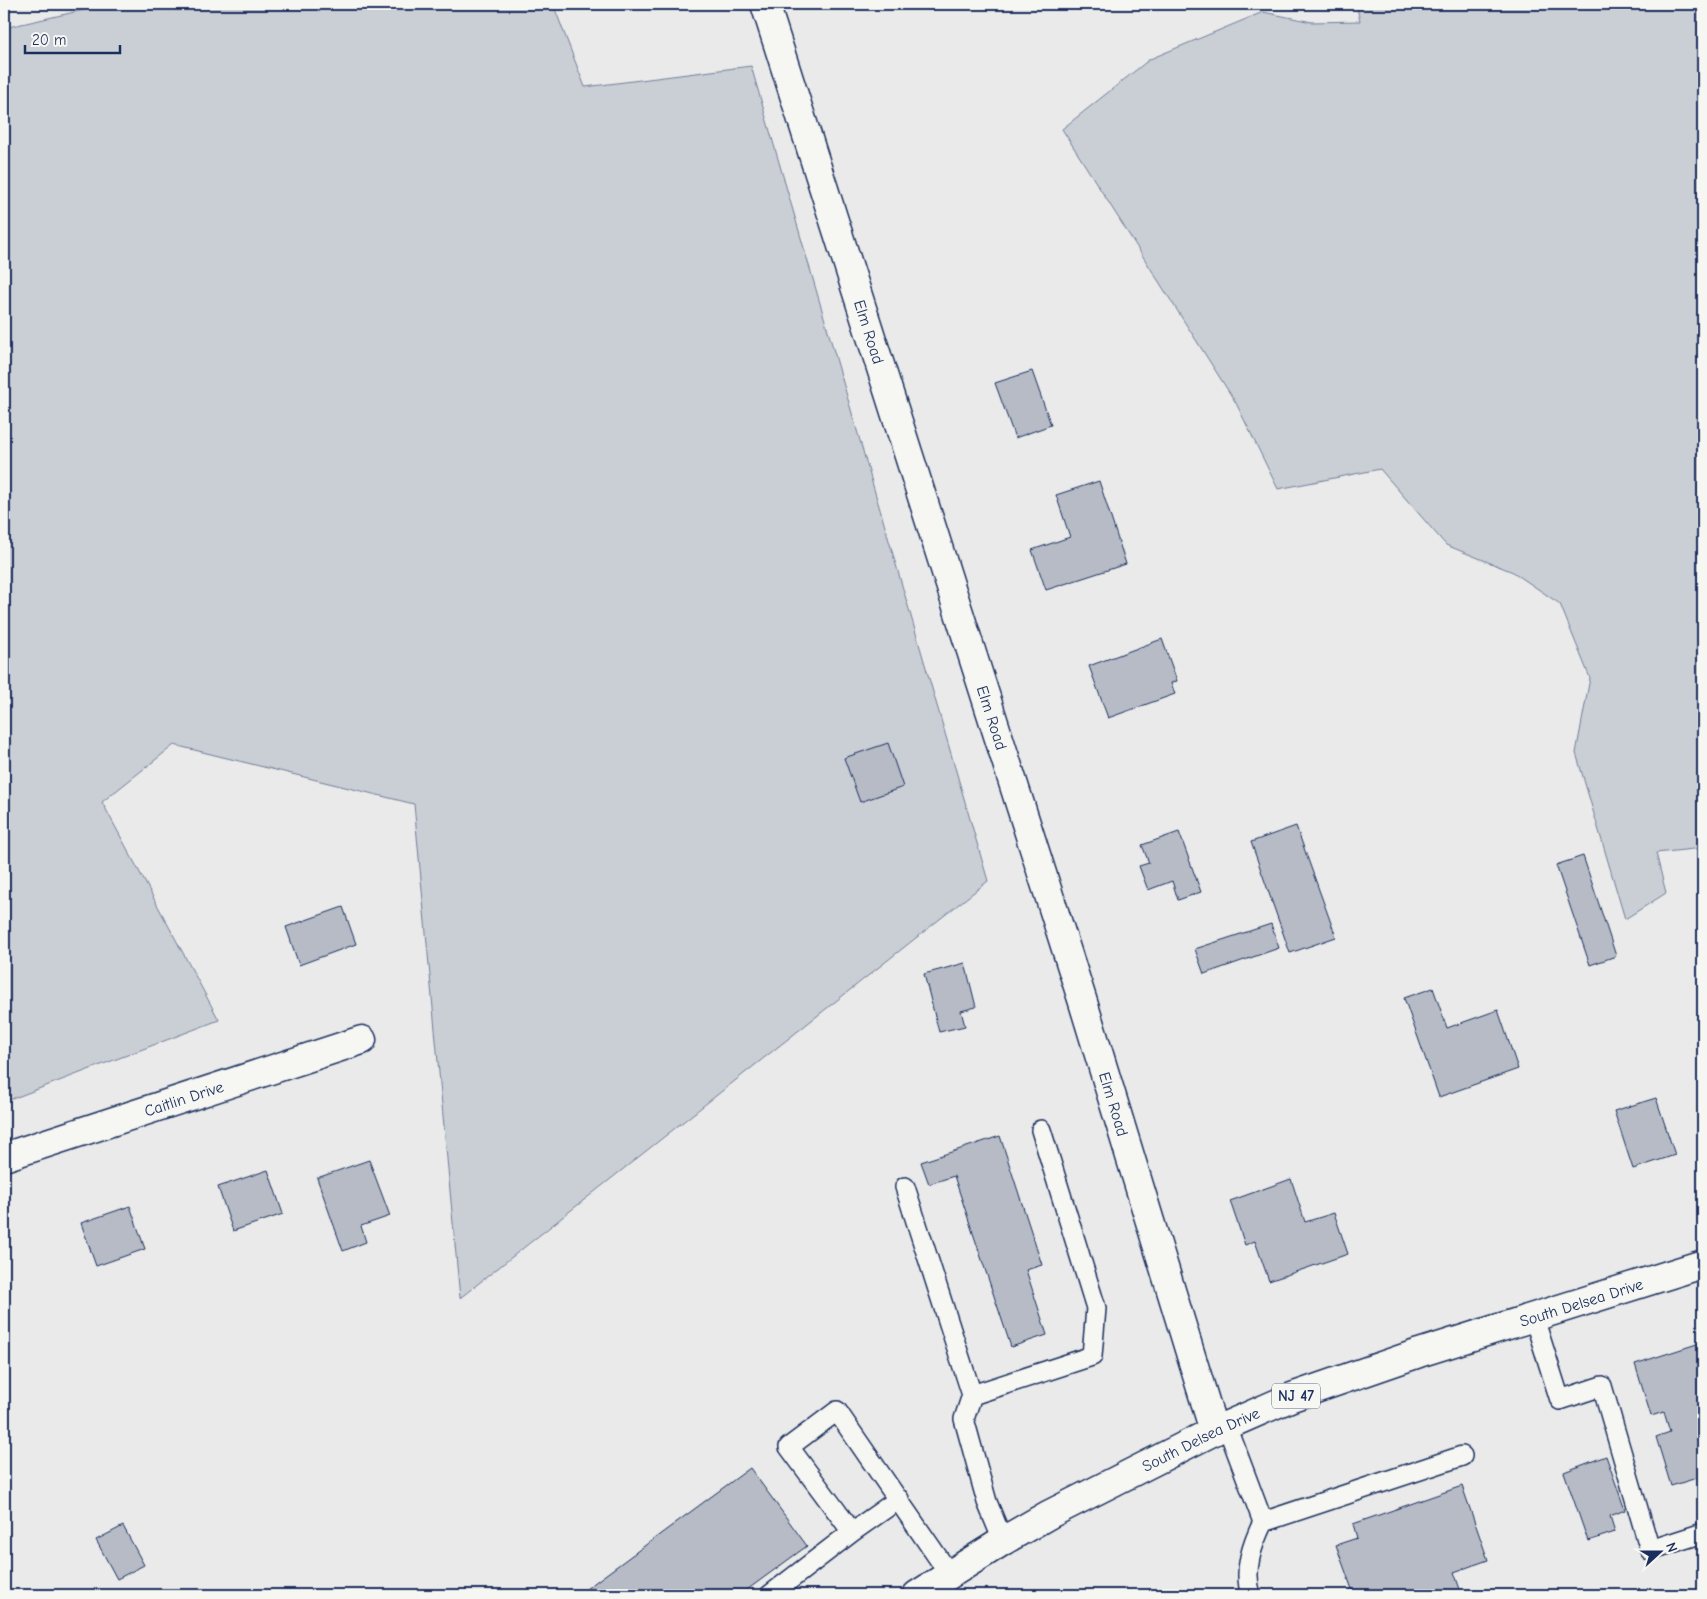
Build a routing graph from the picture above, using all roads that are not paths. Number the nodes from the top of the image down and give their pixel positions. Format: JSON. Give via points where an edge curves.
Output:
{"nodes":[{"id":1,"x":766,"y":4,"type":"edge"},
{"id":2,"x":362,"y":1040,"type":"dead end"},
{"id":3,"x":1041,"y":1130,"type":"dead end"},
{"id":4,"x":4,"y":1157,"type":"edge"},
{"id":5,"x":905,"y":1187,"type":"dead end"},
{"id":6,"x":1703,"y":1264,"type":"edge"},
{"id":7,"x":1534,"y":1318,"type":"junction"},
{"id":8,"x":972,"y":1395,"type":"junction"},
{"id":9,"x":1221,"y":1429,"type":"junction"},
{"id":10,"x":1462,"y":1456,"type":"dead end"},
{"id":11,"x":899,"y":1499,"type":"junction"},
{"id":12,"x":1263,"y":1522,"type":"junction"},
{"id":13,"x":852,"y":1532,"type":"junction"},
{"id":14,"x":1703,"y":1534,"type":"edge"},
{"id":15,"x":1003,"y":1541,"type":"junction"},
{"id":16,"x":950,"y":1575,"type":"junction"},
{"id":17,"x":770,"y":1595,"type":"edge"},
{"id":18,"x":917,"y":1595,"type":"edge"},
{"id":19,"x":1251,"y":1595,"type":"edge"}],
"edges":[{"from":1,"to":9,"type":"street","name":"Elm Road"},
{"from":2,"to":4,"type":"street","name":"Caitlin Drive"},
{"from":3,"to":8,"type":"lane","via":[[1096,1308],[1092,1356]]},
{"from":5,"to":8,"type":"lane"},
{"from":6,"to":7,"type":"street","name":"South Delsea Drive","number":"NJ 47"},
{"from":7,"to":9,"type":"street","name":"South Delsea Drive","number":"NJ 47","via":[[1292,1397]]},
{"from":7,"to":14,"type":"lane","via":[[1560,1400],[1602,1386],[1650,1550]]},
{"from":8,"to":15,"type":"lane","via":[[964,1419],[987,1502]]},
{"from":9,"to":12,"type":"lane"},
{"from":9,"to":15,"type":"street","name":"South Delsea Drive","number":"NJ 47","via":[[1050,1514]]},
{"from":10,"to":12,"type":"lane"},
{"from":11,"to":13,"type":"lane"},
{"from":11,"to":13,"type":"lane","via":[[837,1411],[789,1446]]},
{"from":11,"to":16,"type":"lane"},
{"from":12,"to":19,"type":"lane","via":[[1252,1546],[1247,1584]]},
{"from":13,"to":17,"type":"lane"},
{"from":15,"to":16,"type":"street","name":"South Delsea Drive","number":"NJ 47"},
{"from":16,"to":18,"type":"street","name":"South Delsea Drive","number":"NJ 47"}]}
